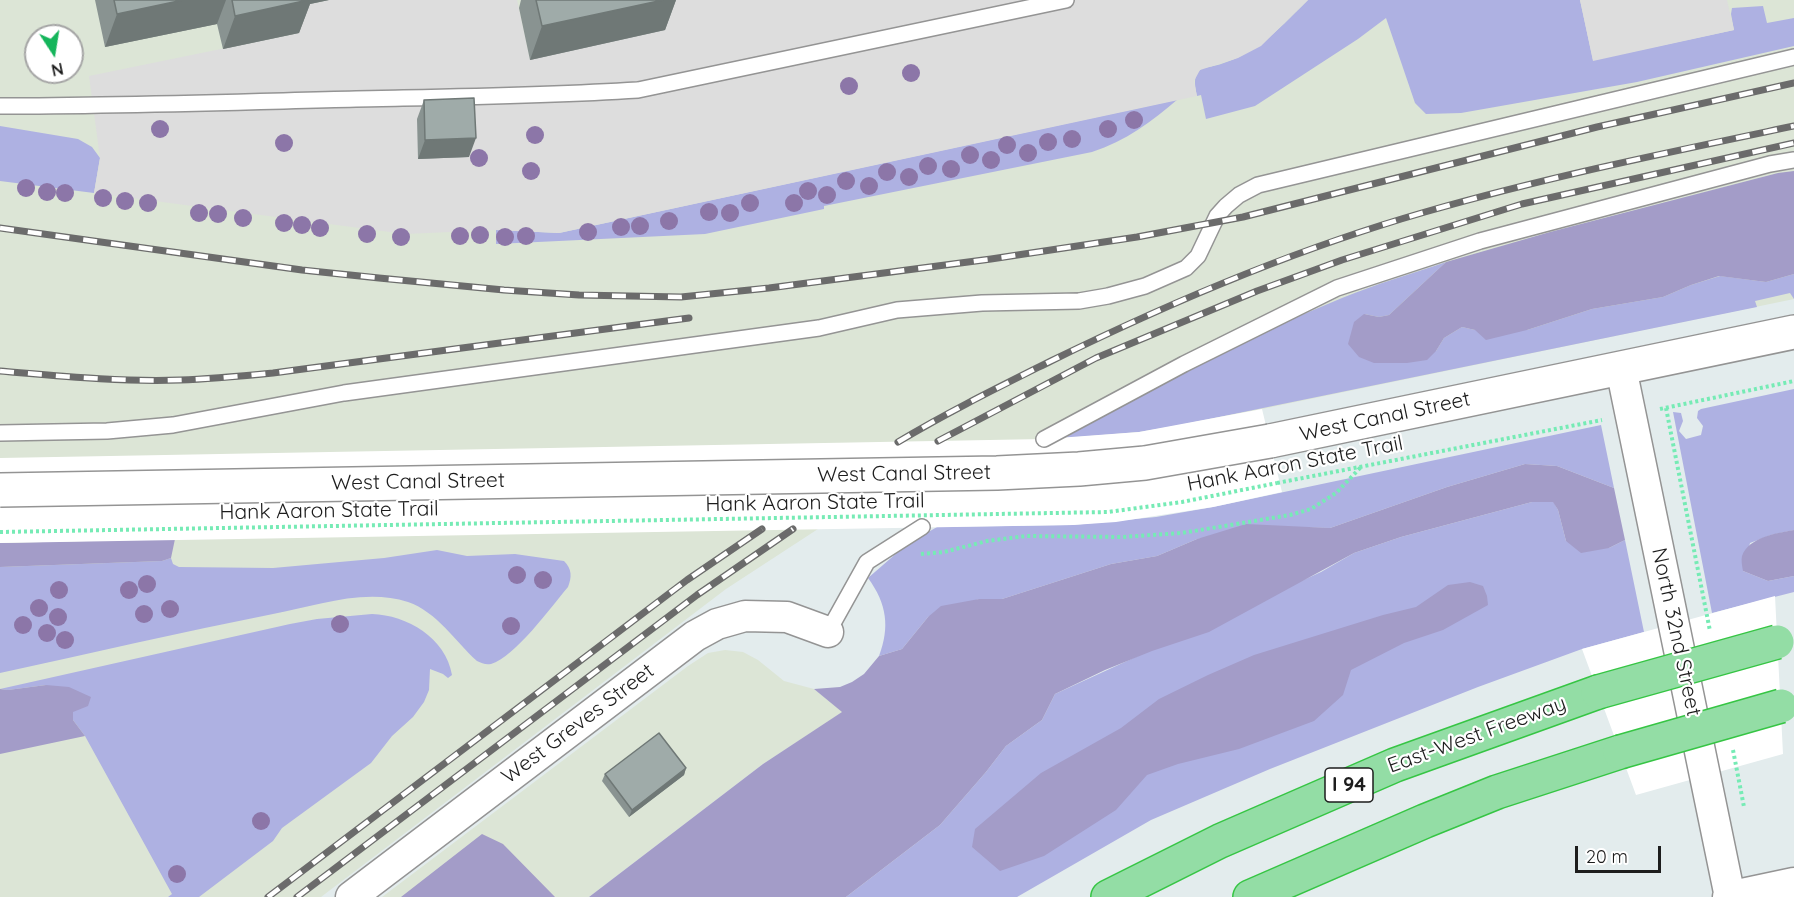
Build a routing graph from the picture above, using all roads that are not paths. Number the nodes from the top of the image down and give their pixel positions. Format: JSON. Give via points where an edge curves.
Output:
{"nodes":[{"id":1,"x":1066,"y":0,"type":"edge"},
{"id":2,"x":1794,"y":57,"type":"edge"},
{"id":3,"x":0,"y":106,"type":"edge"},
{"id":4,"x":1794,"y":160,"type":"edge"},
{"id":5,"x":1794,"y":332,"type":"edge"},
{"id":6,"x":1621,"y":368,"type":"junction"},
{"id":7,"x":0,"y":433,"type":"edge"},
{"id":8,"x":1044,"y":439,"type":"dead end"},
{"id":9,"x":0,"y":490,"type":"edge"},
{"id":10,"x":922,"y":527,"type":"dead end"},
{"id":11,"x":828,"y":632,"type":"joint"},
{"id":12,"x":1786,"y":640,"type":"edge"},
{"id":13,"x":1790,"y":705,"type":"edge"},
{"id":14,"x":1794,"y":883,"type":"edge"},
{"id":15,"x":351,"y":897,"type":"edge"},
{"id":16,"x":1108,"y":897,"type":"edge"},
{"id":17,"x":1250,"y":897,"type":"edge"},
{"id":18,"x":1730,"y":897,"type":"edge"}],
"edges":[{"from":1,"to":3,"type":"lane","via":[[638,90]]},
{"from":2,"to":7,"type":"lane","via":[[1258,185],[1239,195],[1217,216],[1198,256],[1186,268],[1145,286],[1108,296],[1079,301],[897,310],[796,331],[344,393],[173,425]]},
{"from":4,"to":8,"type":"lane","via":[[1480,241],[1337,288]]},
{"from":5,"to":6,"type":"street","name":"West Canal Street"},
{"from":6,"to":9,"type":"street","name":"West Canal Street","bridge":true,"via":[[1270,441],[1145,463],[1079,469]]},
{"from":6,"to":18,"type":"street","name":"North 32nd Street"},
{"from":10,"to":11,"type":"lane","via":[[867,562]]},
{"from":11,"to":15,"type":"street","name":"West Greves Street","via":[[787,617],[745,616],[717,624]]},
{"from":12,"to":16,"type":"highway","name":"East-West Freeway","number":"I 94","bridge":true,"via":[[1598,692],[1395,765],[1220,841]]},
{"from":13,"to":17,"type":"highway","bridge":true,"via":[[1620,752],[1486,796]]},
{"from":14,"to":18,"type":"street"}]}
